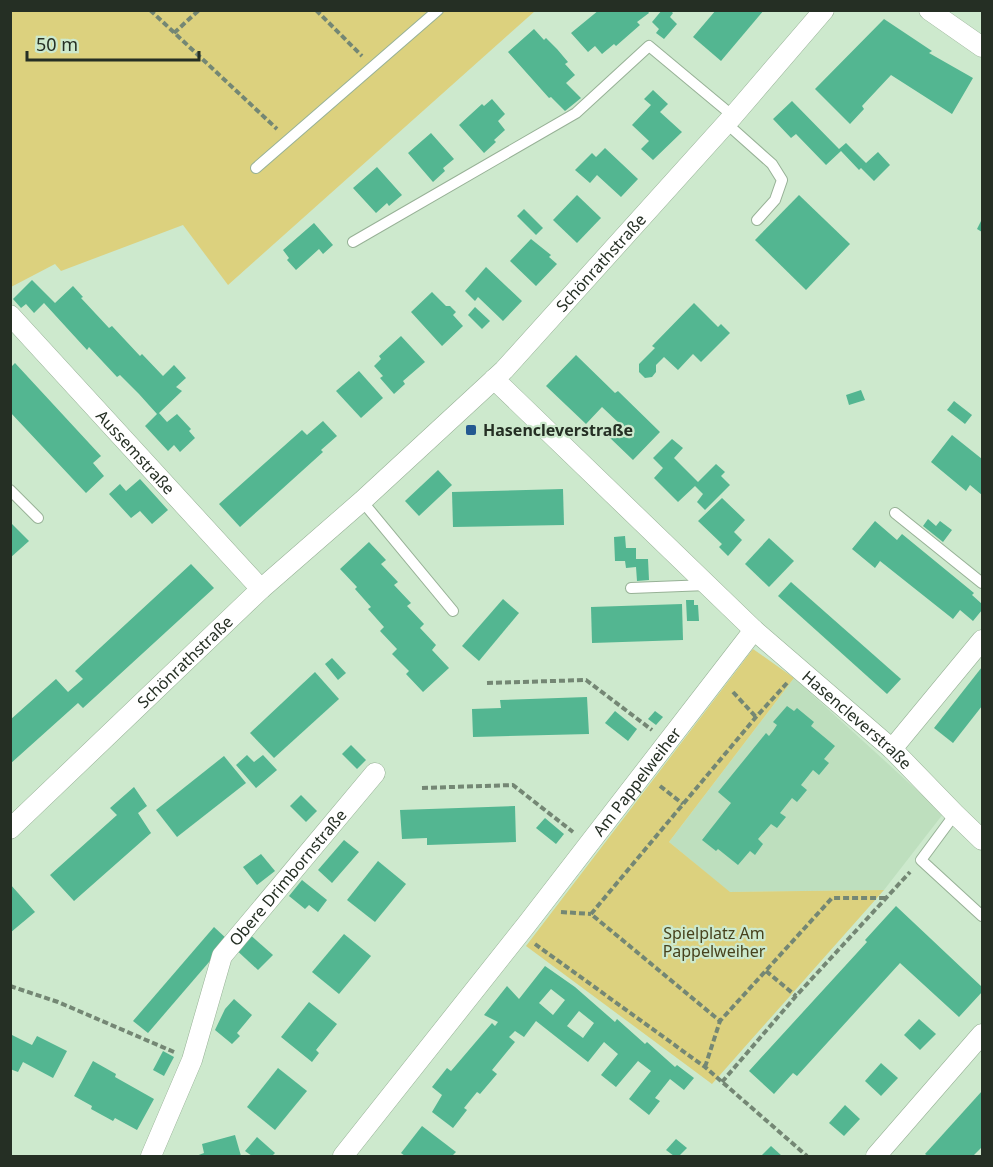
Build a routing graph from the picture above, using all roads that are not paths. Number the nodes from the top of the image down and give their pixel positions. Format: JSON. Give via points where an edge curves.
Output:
{"nodes":[{"id":1,"x":438,"y":10,"type":"edge"},
{"id":2,"x":824,"y":10,"type":"edge"},
{"id":3,"x":929,"y":10,"type":"edge"},
{"id":4,"x":982,"y":47,"type":"edge"},
{"id":5,"x":729,"y":119,"type":"junction"},
{"id":6,"x":256,"y":168,"type":"dead end"},
{"id":7,"x":757,"y":220,"type":"dead end"},
{"id":8,"x":353,"y":242,"type":"dead end"},
{"id":9,"x":12,"y":318,"type":"edge"},
{"id":10,"x":494,"y":379,"type":"junction"},
{"id":11,"x":10,"y":490,"type":"edge"},
{"id":12,"x":362,"y":501,"type":"junction"},
{"id":13,"x":895,"y":513,"type":"dead end"},
{"id":14,"x":38,"y":518,"type":"dead end"},
{"id":15,"x":982,"y":583,"type":"edge"},
{"id":16,"x":707,"y":585,"type":"junction"},
{"id":17,"x":631,"y":588,"type":"dead end"},
{"id":18,"x":261,"y":589,"type":"junction"},
{"id":19,"x":453,"y":611,"type":"dead end"},
{"id":20,"x":753,"y":630,"type":"junction"},
{"id":21,"x":982,"y":640,"type":"edge"},
{"id":22,"x":892,"y":749,"type":"junction"},
{"id":23,"x":375,"y":773,"type":"dead end"},
{"id":24,"x":955,"y":814,"type":"junction"},
{"id":25,"x":10,"y":829,"type":"edge"},
{"id":26,"x":982,"y":840,"type":"edge"},
{"id":27,"x":982,"y":916,"type":"edge"},
{"id":28,"x":982,"y":1034,"type":"edge"},
{"id":29,"x":151,"y":1156,"type":"edge"},
{"id":30,"x":343,"y":1156,"type":"edge"},
{"id":31,"x":876,"y":1156,"type":"edge"}],
"edges":[{"from":1,"to":6,"type":"lane"},
{"from":2,"to":5,"type":"street","name":"Schönrathstraße"},
{"from":3,"to":4,"type":"street"},
{"from":5,"to":7,"type":"lane","via":[[782,180],[775,200]]},
{"from":5,"to":8,"type":"lane","via":[[649,46],[576,113]]},
{"from":5,"to":10,"type":"street","name":"Schönrathstraße"},
{"from":9,"to":18,"type":"street","name":"Aussemstraße"},
{"from":10,"to":12,"type":"street","name":"Schönrathstraße"},
{"from":10,"to":16,"type":"street","name":"Hasencleverstraße"},
{"from":11,"to":14,"type":"lane"},
{"from":12,"to":18,"type":"street","name":"Schönrathstraße"},
{"from":12,"to":19,"type":"lane"},
{"from":13,"to":15,"type":"lane"},
{"from":16,"to":17,"type":"lane"},
{"from":16,"to":20,"type":"street","name":"Hasencleverstraße"},
{"from":18,"to":25,"type":"street","name":"Schönrathstraße"},
{"from":20,"to":22,"type":"street","name":"Hasencleverstraße"},
{"from":20,"to":30,"type":"street","name":"Am Pappelweiher"},
{"from":21,"to":22,"type":"street"},
{"from":22,"to":24,"type":"street","name":"Hasencleverstraße"},
{"from":23,"to":29,"type":"street","name":"Obere Drimbornstraße","via":[[222,956],[192,1060]]},
{"from":24,"to":26,"type":"street","name":"Hasencleverstraße"},
{"from":24,"to":27,"type":"lane","via":[[921,860]]},
{"from":28,"to":31,"type":"street"}]}
